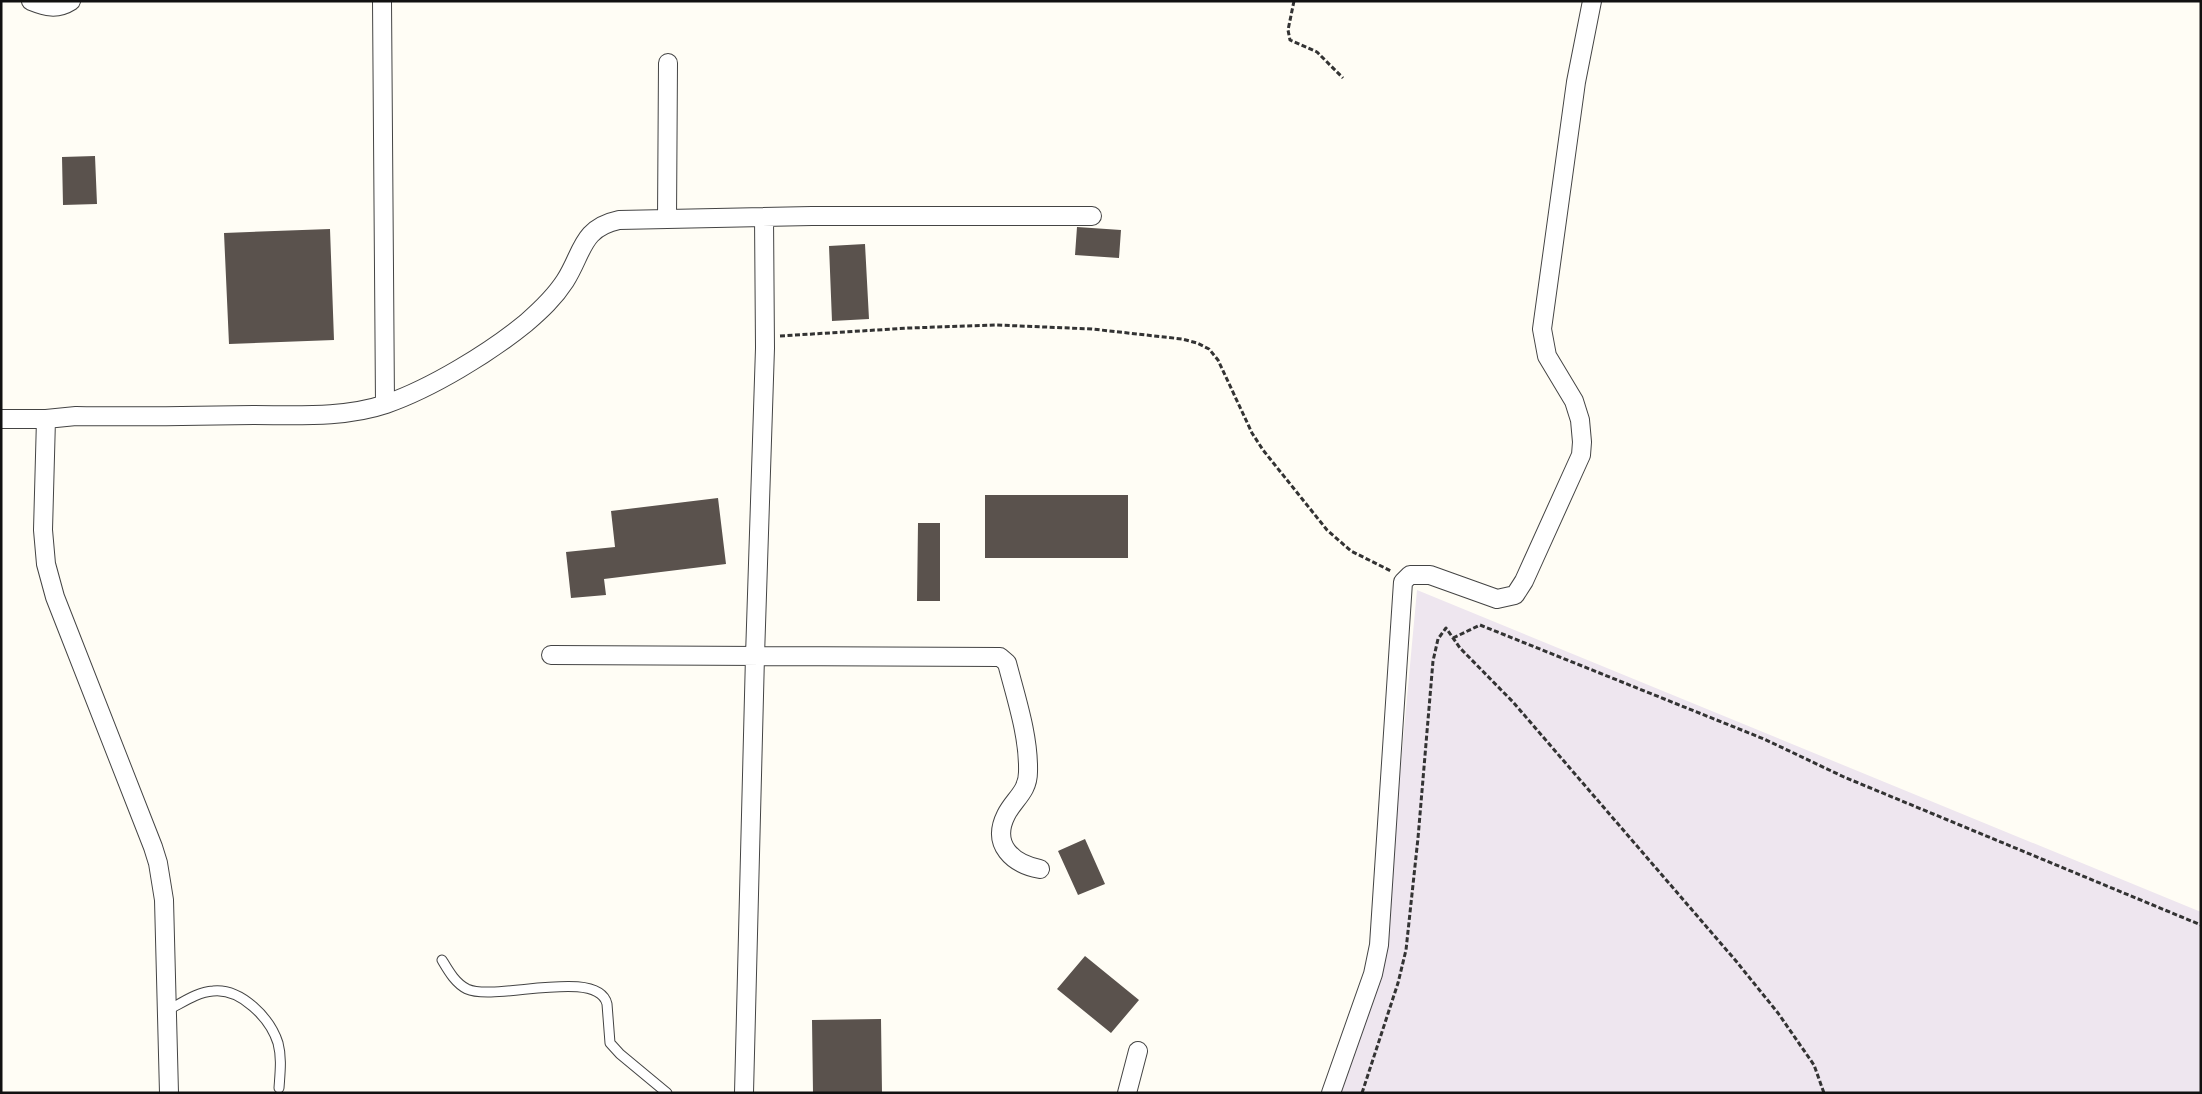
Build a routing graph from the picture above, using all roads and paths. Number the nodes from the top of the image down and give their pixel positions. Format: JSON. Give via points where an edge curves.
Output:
{"nodes":[{"id":1,"x":30,"y":1,"type":"edge"},
{"id":2,"x":71,"y":1,"type":"edge"},
{"id":3,"x":382,"y":1,"type":"edge"},
{"id":4,"x":1294,"y":1,"type":"edge"},
{"id":5,"x":1592,"y":1,"type":"edge"},
{"id":6,"x":668,"y":63,"type":"dead end"},
{"id":7,"x":1343,"y":78,"type":"dead end"},
{"id":8,"x":1092,"y":216,"type":"dead end"},
{"id":9,"x":764,"y":217,"type":"junction"},
{"id":10,"x":667,"y":218,"type":"junction"},
{"id":11,"x":765,"y":337,"type":"junction"},
{"id":12,"x":385,"y":404,"type":"junction"},
{"id":13,"x":1,"y":419,"type":"edge"},
{"id":14,"x":46,"y":419,"type":"junction"},
{"id":15,"x":1405,"y":578,"type":"junction"},
{"id":16,"x":1453,"y":638,"type":"junction"},
{"id":17,"x":552,"y":655,"type":"dead end"},
{"id":18,"x":755,"y":656,"type":"junction"},
{"id":19,"x":1040,"y":869,"type":"dead end"},
{"id":20,"x":2201,"y":925,"type":"edge"},
{"id":21,"x":442,"y":960,"type":"dead end"},
{"id":22,"x":168,"y":1010,"type":"junction"},
{"id":23,"x":1138,"y":1050,"type":"dead end"},
{"id":24,"x":279,"y":1088,"type":"dead end"},
{"id":25,"x":169,"y":1093,"type":"edge"},
{"id":26,"x":667,"y":1093,"type":"edge"},
{"id":27,"x":744,"y":1093,"type":"edge"},
{"id":28,"x":1126,"y":1093,"type":"edge"},
{"id":29,"x":1331,"y":1093,"type":"edge"},
{"id":30,"x":1362,"y":1093,"type":"edge"},
{"id":31,"x":1824,"y":1093,"type":"edge"}],
"edges":[{"from":1,"to":2,"type":"street","via":[[50,8]]},
{"from":3,"to":12,"type":"street"},
{"from":4,"to":7,"type":"path","via":[[1288,30],[1290,40],[1317,52]]},
{"from":5,"to":15,"type":"street","via":[[1576,82],[1542,329],[1547,356],[1574,401],[1580,420],[1581,455],[1524,581],[1514,595],[1505,599],[1488,597],[1430,575]]},
{"from":6,"to":10,"type":"street"},
{"from":8,"to":9,"type":"street"},
{"from":9,"to":10,"type":"street"},
{"from":9,"to":11,"type":"street"},
{"from":10,"to":12,"type":"street","via":[[619,220],[598,226],[589,235],[566,280],[543,308],[499,343],[415,392]]},
{"from":11,"to":15,"type":"path","via":[[997,325],[1092,328],[1198,343],[1209,349],[1218,360],[1263,450],[1327,530],[1351,551]]},
{"from":11,"to":18,"type":"street"},
{"from":12,"to":14,"type":"street","via":[[310,415],[76,416]]},
{"from":13,"to":14,"type":"street"},
{"from":14,"to":22,"type":"street","via":[[43,530],[46,564],[54,597],[158,863],[164,900]]},
{"from":15,"to":29,"type":"street","via":[[1379,945],[1373,974]]},
{"from":16,"to":20,"type":"path","via":[[1480,625],[1764,739],[1844,776]]},
{"from":16,"to":30,"type":"path","via":[[1446,628],[1438,638],[1433,661],[1406,950]]},
{"from":16,"to":31,"type":"path","via":[[1513,702],[1736,961],[1814,1065]]},
{"from":17,"to":18,"type":"street"},
{"from":18,"to":19,"type":"street","via":[[988,656],[1004,659],[1008,662],[1028,771],[1024,791],[1007,813],[1002,837],[1014,860]]},
{"from":18,"to":27,"type":"street"},
{"from":21,"to":26,"type":"lane","via":[[460,984],[478,992],[569,986],[600,992],[606,998],[610,1043]]},
{"from":22,"to":24,"type":"lane","via":[[211,991],[224,991],[254,1007],[274,1031],[280,1061]]},
{"from":22,"to":25,"type":"street"},
{"from":23,"to":28,"type":"street"}]}
